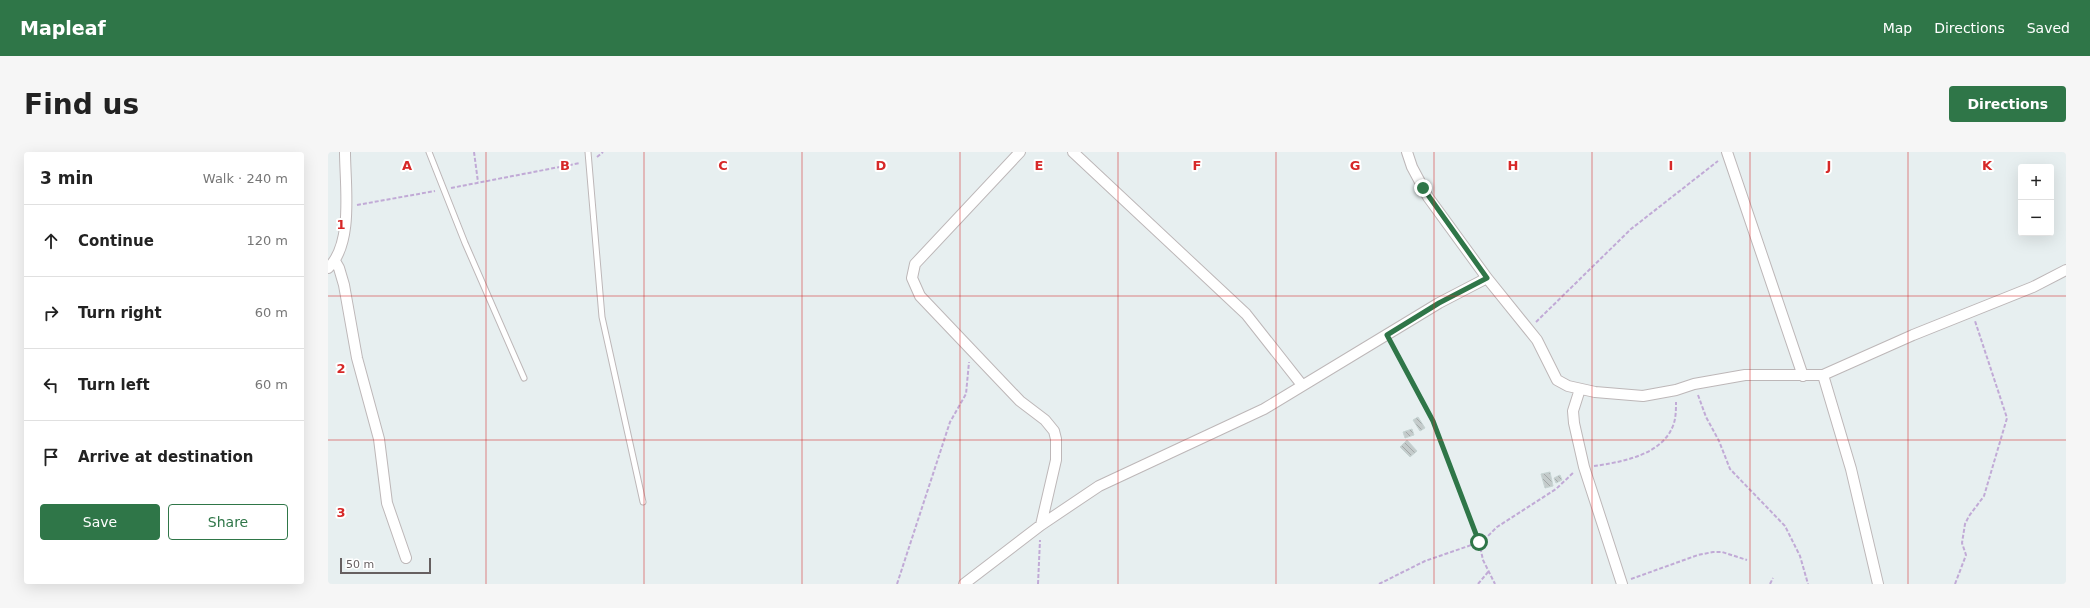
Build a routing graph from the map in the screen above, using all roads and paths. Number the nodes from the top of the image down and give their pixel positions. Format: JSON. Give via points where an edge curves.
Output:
{"nodes":[{"id":1,"x":345,"y":152,"type":"edge"},
{"id":2,"x":429,"y":152,"type":"edge"},
{"id":3,"x":474,"y":152,"type":"edge"},
{"id":4,"x":588,"y":152,"type":"edge"},
{"id":5,"x":1020,"y":152,"type":"edge"},
{"id":6,"x":1073,"y":152,"type":"edge"},
{"id":7,"x":1407,"y":152,"type":"edge"},
{"id":8,"x":1727,"y":153,"type":"edge"},
{"id":9,"x":589,"y":162,"type":"junction"},
{"id":10,"x":478,"y":182,"type":"junction"},
{"id":11,"x":443,"y":190,"type":"junction"},
{"id":12,"x":346,"y":206,"type":"junction"},
{"id":13,"x":331,"y":264,"type":"edge"},
{"id":14,"x":2066,"y":270,"type":"edge"},
{"id":15,"x":1487,"y":278,"type":"junction"},
{"id":16,"x":1972,"y":311,"type":"junction"},
{"id":17,"x":1528,"y":329,"type":"junction"},
{"id":18,"x":1387,"y":335,"type":"junction"},
{"id":19,"x":969,"y":347,"type":"junction"},
{"id":20,"x":1823,"y":375,"type":"junction"},
{"id":21,"x":1802,"y":376,"type":"junction"},
{"id":22,"x":524,"y":378,"type":"dead end"},
{"id":23,"x":1302,"y":384,"type":"junction"},
{"id":24,"x":1694,"y":384,"type":"junction"},
{"id":25,"x":1580,"y":389,"type":"junction"},
{"id":26,"x":1676,"y":390,"type":"junction"},
{"id":27,"x":1583,"y":465,"type":"junction"},
{"id":28,"x":643,"y":502,"type":"dead end"},
{"id":29,"x":1041,"y":525,"type":"junction"},
{"id":30,"x":1479,"y":542,"type":"junction"},
{"id":31,"x":406,"y":558,"type":"dead end"},
{"id":32,"x":1747,"y":560,"type":"dead end"},
{"id":33,"x":1488,"y":572,"type":"junction"},
{"id":34,"x":1773,"y":578,"type":"dead end"},
{"id":35,"x":1622,"y":583,"type":"edge"},
{"id":36,"x":897,"y":584,"type":"edge"},
{"id":37,"x":964,"y":584,"type":"edge"},
{"id":38,"x":1038,"y":584,"type":"edge"},
{"id":39,"x":1379,"y":584,"type":"edge"},
{"id":40,"x":1478,"y":584,"type":"edge"},
{"id":41,"x":1495,"y":584,"type":"edge"},
{"id":42,"x":1770,"y":584,"type":"edge"},
{"id":43,"x":1808,"y":584,"type":"edge"},
{"id":44,"x":1878,"y":584,"type":"edge"},
{"id":45,"x":1955,"y":584,"type":"edge"}],
"edges":[{"from":1,"to":12,"type":"street"},
{"from":2,"to":11,"type":"lane"},
{"from":3,"to":10,"type":"path"},
{"from":4,"to":9,"type":"lane"},
{"from":5,"to":19,"type":"street","via":[[912,270],[914,287],[920,296]]},
{"from":6,"to":23,"type":"street","via":[[1246,314]]},
{"from":7,"to":15,"type":"street","via":[[1428,197]]},
{"from":8,"to":17,"type":"path","via":[[1632,229]]},
{"from":8,"to":21,"type":"street"},
{"from":9,"to":10,"type":"path"},
{"from":9,"to":28,"type":"lane","via":[[600,308]]},
{"from":10,"to":11,"type":"path"},
{"from":11,"to":12,"type":"path"},
{"from":11,"to":22,"type":"lane"},
{"from":12,"to":13,"type":"street","via":[[341,248]]},
{"from":13,"to":31,"type":"street","via":[[342,278],[357,358],[379,439],[387,503]]},
{"from":14,"to":16,"type":"street","via":[[2033,287]]},
{"from":15,"to":17,"type":"street"},
{"from":15,"to":18,"type":"street","via":[[1439,303]]},
{"from":16,"to":20,"type":"street","via":[[1913,334]]},
{"from":16,"to":45,"type":"path","via":[[2008,418],[1984,496],[1965,524],[1962,543],[1966,555]]},
{"from":17,"to":25,"type":"street","via":[[1537,340],[1557,380]]},
{"from":18,"to":23,"type":"street"},
{"from":18,"to":30,"type":"path","via":[[1433,421]]},
{"from":19,"to":29,"type":"street","via":[[1020,401],[1045,420],[1054,431],[1056,460]]},
{"from":19,"to":36,"type":"path","via":[[966,394],[950,422]]},
{"from":20,"to":21,"type":"street"},
{"from":20,"to":44,"type":"street","via":[[1851,469]]},
{"from":21,"to":24,"type":"street","via":[[1745,375]]},
{"from":23,"to":29,"type":"street","via":[[1264,409],[1099,486]]},
{"from":24,"to":26,"type":"street"},
{"from":24,"to":43,"type":"path","via":[[1730,468],[1785,526],[1800,556]]},
{"from":25,"to":26,"type":"street","via":[[1616,396],[1643,396]]},
{"from":25,"to":27,"type":"street","via":[[1573,414]]},
{"from":26,"to":27,"type":"path","via":[[1674,424],[1662,442],[1630,460]]},
{"from":27,"to":30,"type":"path","via":[[1556,489],[1497,527]]},
{"from":27,"to":35,"type":"street"},
{"from":29,"to":37,"type":"street"},
{"from":29,"to":38,"type":"path"},
{"from":30,"to":33,"type":"path"},
{"from":30,"to":39,"type":"path","via":[[1425,561]]},
{"from":32,"to":35,"type":"path","via":[[1713,552]]},
{"from":33,"to":40,"type":"path"},
{"from":33,"to":41,"type":"path"},
{"from":34,"to":42,"type":"path"}]}
